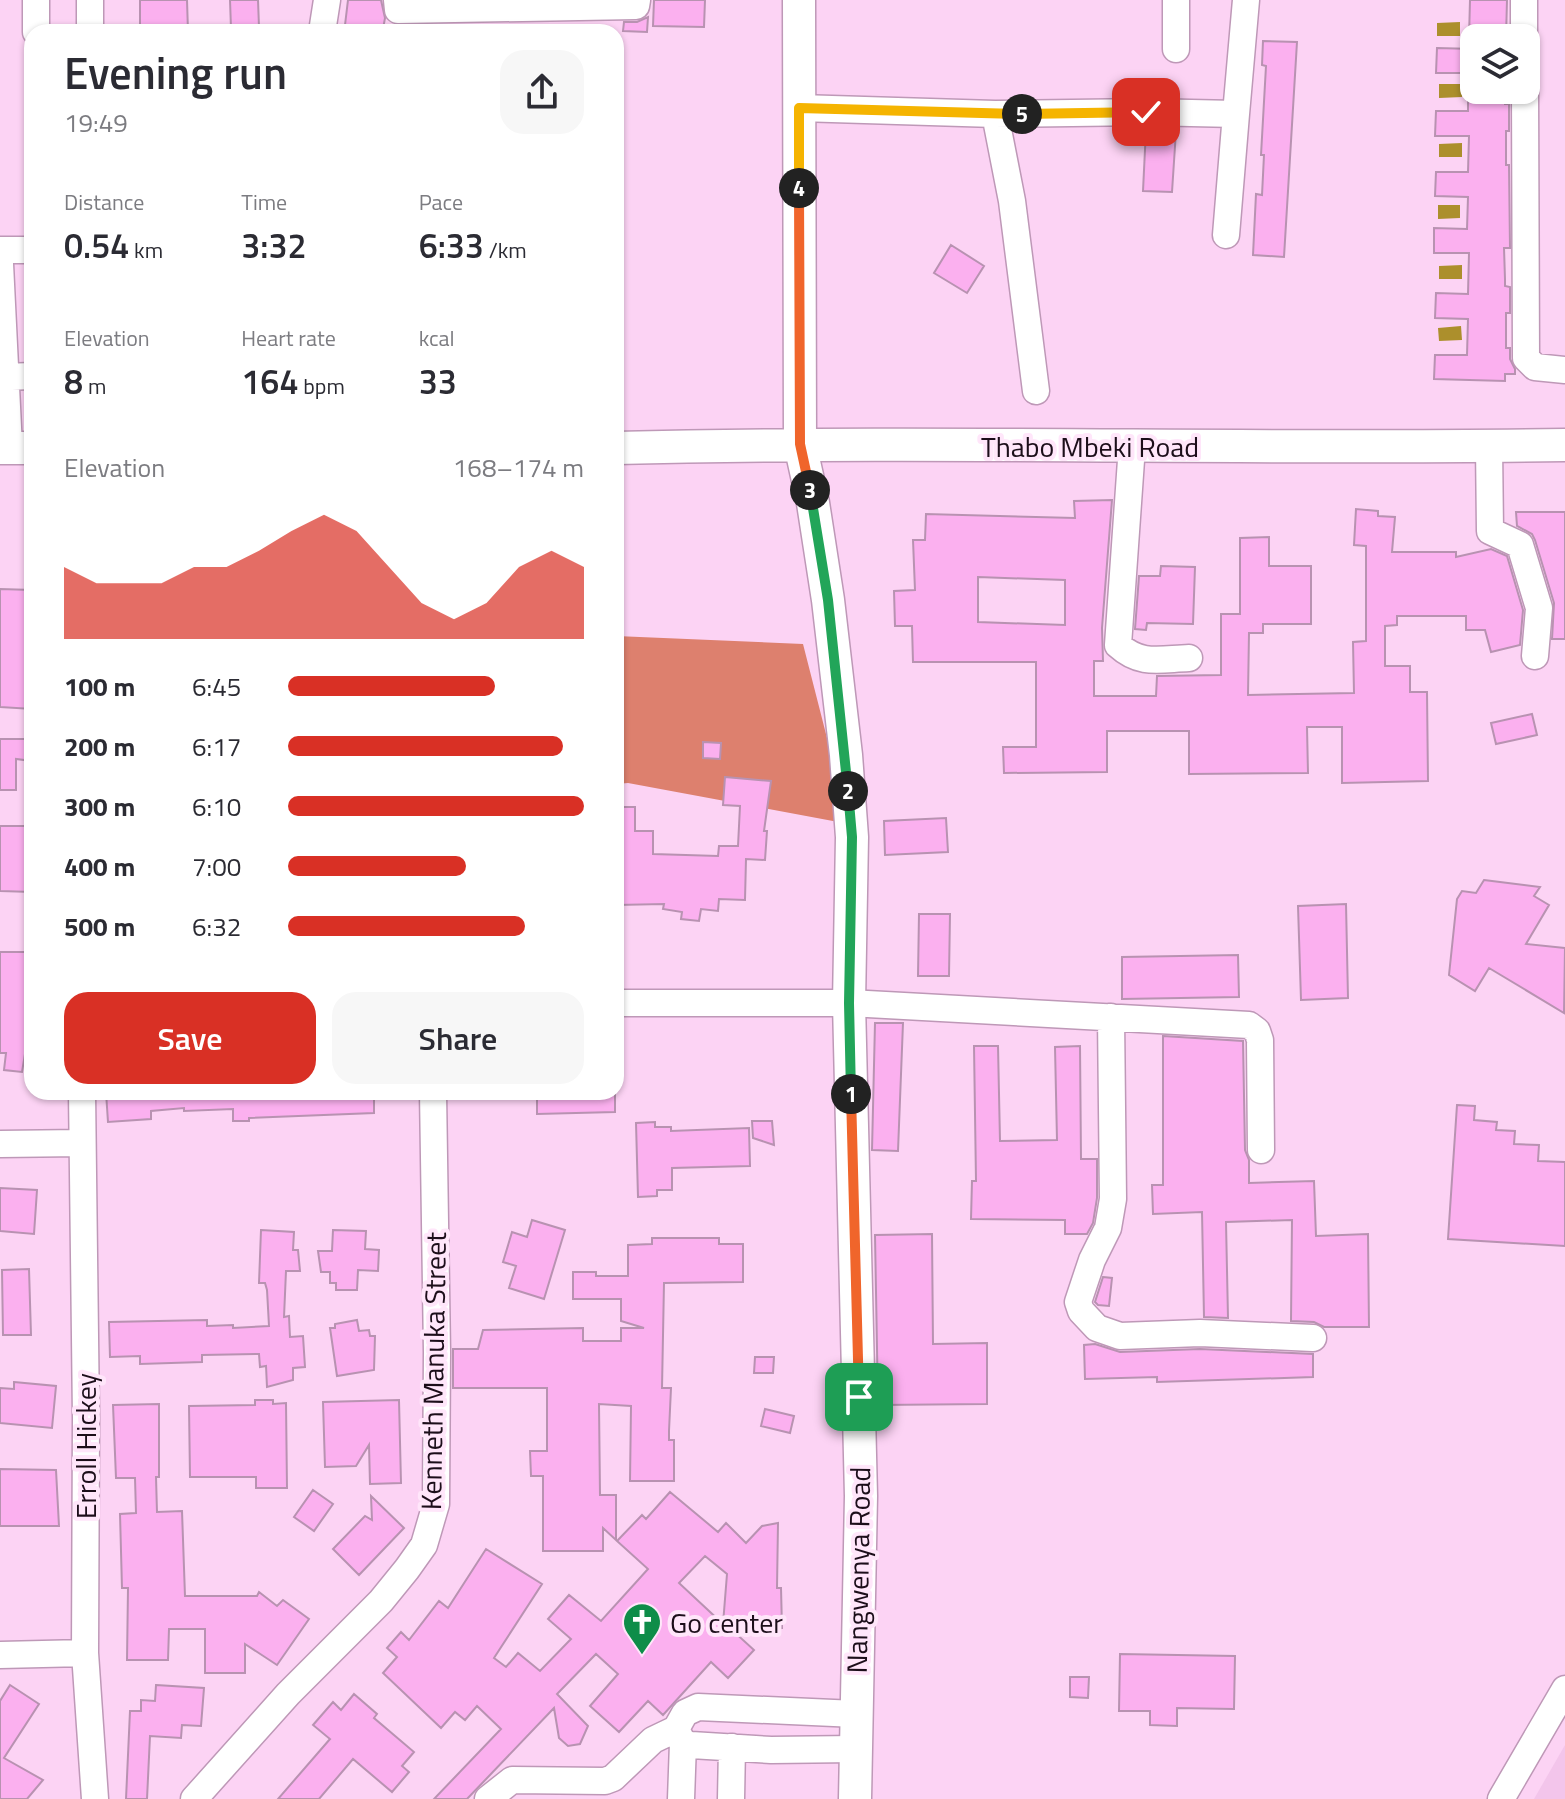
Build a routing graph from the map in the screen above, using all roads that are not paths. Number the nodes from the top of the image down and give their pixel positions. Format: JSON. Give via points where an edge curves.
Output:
{"nodes":[{"id":1,"x":36,"y":0,"type":"edge"},
{"id":2,"x":90,"y":0,"type":"edge"},
{"id":3,"x":327,"y":0,"type":"edge"},
{"id":4,"x":397,"y":0,"type":"edge"},
{"id":5,"x":637,"y":0,"type":"edge"},
{"id":6,"x":799,"y":0,"type":"edge"},
{"id":7,"x":1176,"y":0,"type":"edge"},
{"id":8,"x":1246,"y":0,"type":"edge"},
{"id":9,"x":1524,"y":0,"type":"edge"},
{"id":10,"x":36,"y":24,"type":"edge"},
{"id":11,"x":90,"y":24,"type":"edge"},
{"id":12,"x":323,"y":24,"type":"edge"},
{"id":13,"x":1524,"y":24,"type":"edge"},
{"id":14,"x":1176,"y":49,"type":"dead end"},
{"id":15,"x":1525,"y":104,"type":"edge"},
{"id":16,"x":799,"y":108,"type":"junction"},
{"id":17,"x":995,"y":114,"type":"junction"},
{"id":18,"x":1236,"y":114,"type":"junction"},
{"id":19,"x":1226,"y":235,"type":"dead end"},
{"id":20,"x":0,"y":250,"type":"edge"},
{"id":21,"x":24,"y":250,"type":"edge"},
{"id":22,"x":0,"y":264,"type":"edge"},
{"id":23,"x":1565,"y":370,"type":"edge"},
{"id":24,"x":24,"y":376,"type":"edge"},
{"id":25,"x":5,"y":377,"type":"junction"},
{"id":26,"x":1036,"y":391,"type":"dead end"},
{"id":27,"x":800,"y":444,"type":"junction"},
{"id":28,"x":1565,"y":445,"type":"edge"},
{"id":29,"x":1132,"y":446,"type":"junction"},
{"id":30,"x":1489,"y":446,"type":"junction"},
{"id":31,"x":14,"y":448,"type":"edge"},
{"id":32,"x":624,"y":448,"type":"edge"},
{"id":33,"x":1535,"y":656,"type":"dead end"},
{"id":34,"x":1189,"y":658,"type":"dead end"},
{"id":35,"x":624,"y":1003,"type":"edge"},
{"id":36,"x":849,"y":1003,"type":"junction"},
{"id":37,"x":1111,"y":1017,"type":"junction"},
{"id":38,"x":82,"y":1100,"type":"edge"},
{"id":39,"x":433,"y":1100,"type":"edge"},
{"id":40,"x":81,"y":1143,"type":"junction"},
{"id":41,"x":0,"y":1144,"type":"edge"},
{"id":42,"x":1261,"y":1150,"type":"dead end"},
{"id":43,"x":1313,"y":1338,"type":"dead end"},
{"id":44,"x":85,"y":1653,"type":"junction"},
{"id":45,"x":0,"y":1655,"type":"edge"},
{"id":46,"x":1565,"y":1689,"type":"edge"},
{"id":47,"x":856,"y":1714,"type":"junction"},
{"id":48,"x":679,"y":1736,"type":"junction"},
{"id":49,"x":732,"y":1747,"type":"junction"},
{"id":50,"x":855,"y":1749,"type":"junction"},
{"id":51,"x":95,"y":1799,"type":"edge"},
{"id":52,"x":194,"y":1799,"type":"edge"},
{"id":53,"x":488,"y":1799,"type":"edge"},
{"id":54,"x":681,"y":1799,"type":"edge"},
{"id":55,"x":731,"y":1799,"type":"edge"},
{"id":56,"x":855,"y":1799,"type":"edge"},
{"id":57,"x":1501,"y":1799,"type":"edge"}],
"edges":[{"from":1,"to":10,"type":"street"},
{"from":2,"to":11,"type":"street"},
{"from":3,"to":12,"type":"street"},
{"from":4,"to":5,"type":"street","via":[[398,10],[636,6]]},
{"from":6,"to":16,"type":"main road","name":"Nangwenya Road"},
{"from":7,"to":14,"type":"street"},
{"from":8,"to":18,"type":"street"},
{"from":9,"to":13,"type":"street"},
{"from":15,"to":23,"type":"street","via":[[1526,358],[1535,367]]},
{"from":16,"to":17,"type":"street"},
{"from":16,"to":27,"type":"main road","name":"Nangwenya Road"},
{"from":17,"to":18,"type":"street"},
{"from":17,"to":26,"type":"street","via":[[1012,201]]},
{"from":18,"to":19,"type":"street"},
{"from":20,"to":21,"type":"street"},
{"from":22,"to":25,"type":"street"},
{"from":24,"to":25,"type":"street"},
{"from":25,"to":31,"type":"street"},
{"from":27,"to":29,"type":"main road","name":"Thabo Mbeki Road"},
{"from":27,"to":32,"type":"main road","name":"Thabo Mbeki Road"},
{"from":27,"to":36,"type":"main road","name":"Nangwenya Road","via":[[828,600],[846,755],[852,837]]},
{"from":28,"to":30,"type":"main road","name":"Thabo Mbeki Road"},
{"from":29,"to":30,"type":"main road","name":"Thabo Mbeki Road"},
{"from":29,"to":34,"type":"street","via":[[1118,645],[1141,660]]},
{"from":30,"to":33,"type":"street","via":[[1490,531],[1520,545],[1539,608]]},
{"from":35,"to":36,"type":"street"},
{"from":36,"to":37,"type":"street"},
{"from":36,"to":47,"type":"main road","name":"Nangwenya Road","via":[[861,1496]]},
{"from":37,"to":42,"type":"street","via":[[1238,1023],[1257,1031]]},
{"from":37,"to":43,"type":"street","via":[[1113,1199],[1108,1228],[1078,1302],[1081,1311],[1097,1328],[1120,1336]]},
{"from":38,"to":40,"type":"street","name":"Erroll Hickey"},
{"from":39,"to":52,"type":"street","name":"Kenneth Manuka Street","via":[[437,1352],[436,1504],[431,1526],[424,1545],[381,1601]]},
{"from":40,"to":41,"type":"street"},
{"from":40,"to":44,"type":"street","name":"Erroll Hickey"},
{"from":44,"to":45,"type":"street"},
{"from":44,"to":51,"type":"street","name":"Erroll Hickey"},
{"from":46,"to":57,"type":"street"},
{"from":47,"to":48,"type":"street","via":[[698,1707],[685,1713]]},
{"from":47,"to":50,"type":"main road","name":"Nangwenya Road"},
{"from":48,"to":49,"type":"street"},
{"from":48,"to":53,"type":"street","via":[[653,1740],[605,1781],[512,1780]]},
{"from":48,"to":54,"type":"street"},
{"from":49,"to":50,"type":"street"},
{"from":49,"to":55,"type":"street"},
{"from":50,"to":56,"type":"main road","name":"Nangwenya Road"}]}
